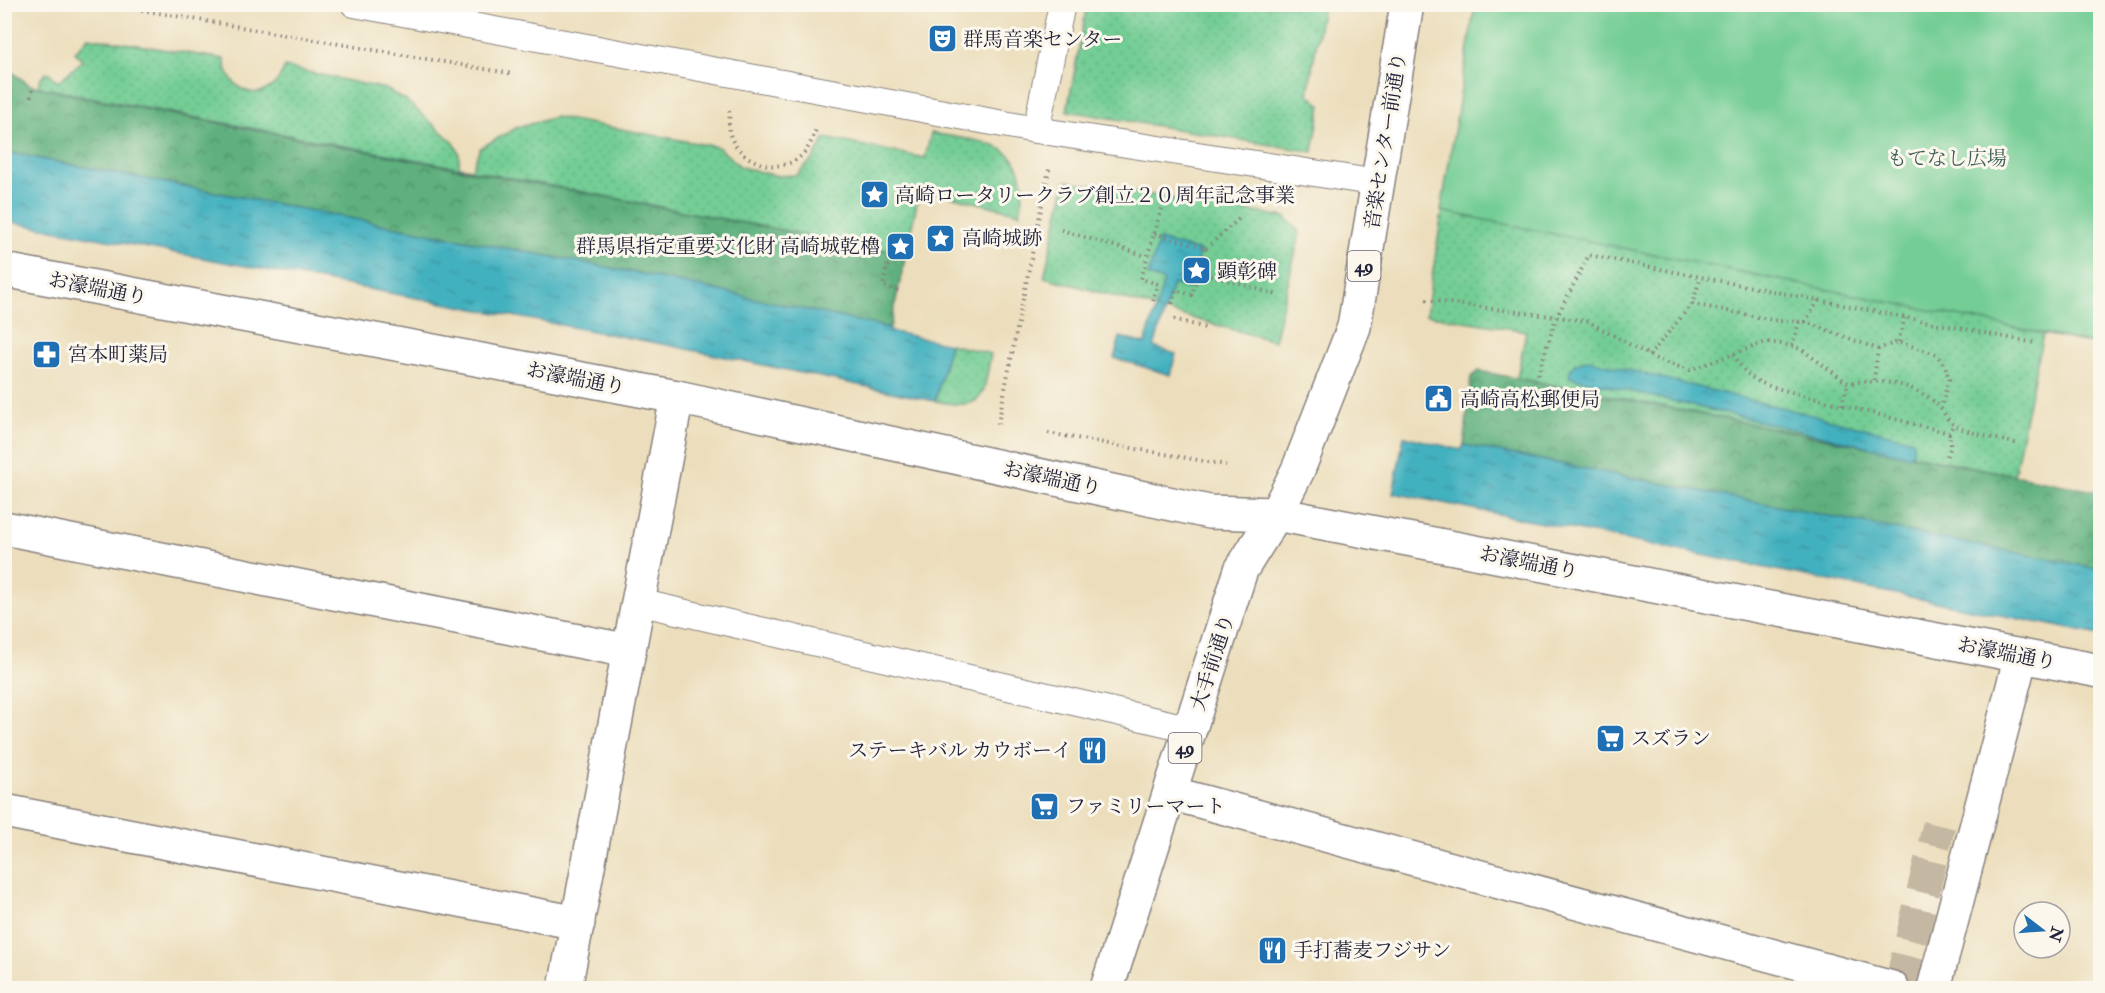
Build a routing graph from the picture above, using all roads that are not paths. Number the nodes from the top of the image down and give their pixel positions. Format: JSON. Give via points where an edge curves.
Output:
{"nodes":[{"id":1,"x":354,"y":4,"type":"edge"},
{"id":2,"x":1062,"y":4,"type":"edge"},
{"id":3,"x":1407,"y":4,"type":"edge"},
{"id":4,"x":1046,"y":131,"type":"junction"},
{"id":5,"x":1378,"y":183,"type":"junction"},
{"id":6,"x":4,"y":270,"type":"edge"},
{"id":7,"x":677,"y":397,"type":"junction"},
{"id":8,"x":1276,"y":514,"type":"junction"},
{"id":9,"x":4,"y":528,"type":"edge"},
{"id":10,"x":638,"y":602,"type":"junction"},
{"id":11,"x":629,"y":651,"type":"junction"},
{"id":12,"x":2020,"y":656,"type":"junction"},
{"id":13,"x":2100,"y":671,"type":"edge"},
{"id":14,"x":1191,"y":729,"type":"junction"},
{"id":15,"x":1170,"y":793,"type":"junction"},
{"id":16,"x":4,"y":811,"type":"edge"},
{"id":17,"x":578,"y":923,"type":"junction"},
{"id":18,"x":1841,"y":982,"type":"edge"},
{"id":19,"x":565,"y":988,"type":"edge"},
{"id":20,"x":1107,"y":988,"type":"edge"},
{"id":21,"x":1892,"y":988,"type":"edge"},
{"id":22,"x":1934,"y":988,"type":"edge"}],
"edges":[{"from":1,"to":4,"type":"lane"},
{"from":2,"to":4,"type":"lane"},
{"from":3,"to":5,"type":"street","name":"音楽センター前通り","number":"49"},
{"from":4,"to":5,"type":"lane"},
{"from":5,"to":8,"type":"street","name":"音楽センター前通り","number":"49","via":[[1354,327],[1298,470]]},
{"from":6,"to":7,"type":"street","name":"お濠端通り"},
{"from":7,"to":8,"type":"street","name":"お濠端通り","via":[[1209,512]]},
{"from":7,"to":10,"type":"street"},
{"from":8,"to":12,"type":"street","name":"お濠端通り"},
{"from":8,"to":14,"type":"street","name":"大手前通り","number":"49","via":[[1241,570]]},
{"from":9,"to":11,"type":"street"},
{"from":10,"to":11,"type":"street"},
{"from":10,"to":14,"type":"lane"},
{"from":11,"to":17,"type":"street"},
{"from":12,"to":13,"type":"street","name":"お濠端通り"},
{"from":12,"to":22,"type":"street"},
{"from":14,"to":15,"type":"street","name":"大手前通り","number":"49"},
{"from":15,"to":18,"type":"street"},
{"from":15,"to":20,"type":"street","name":"大手前通り","number":"49"},
{"from":16,"to":17,"type":"street"},
{"from":17,"to":19,"type":"street"},
{"from":18,"to":21,"type":"street"}]}
